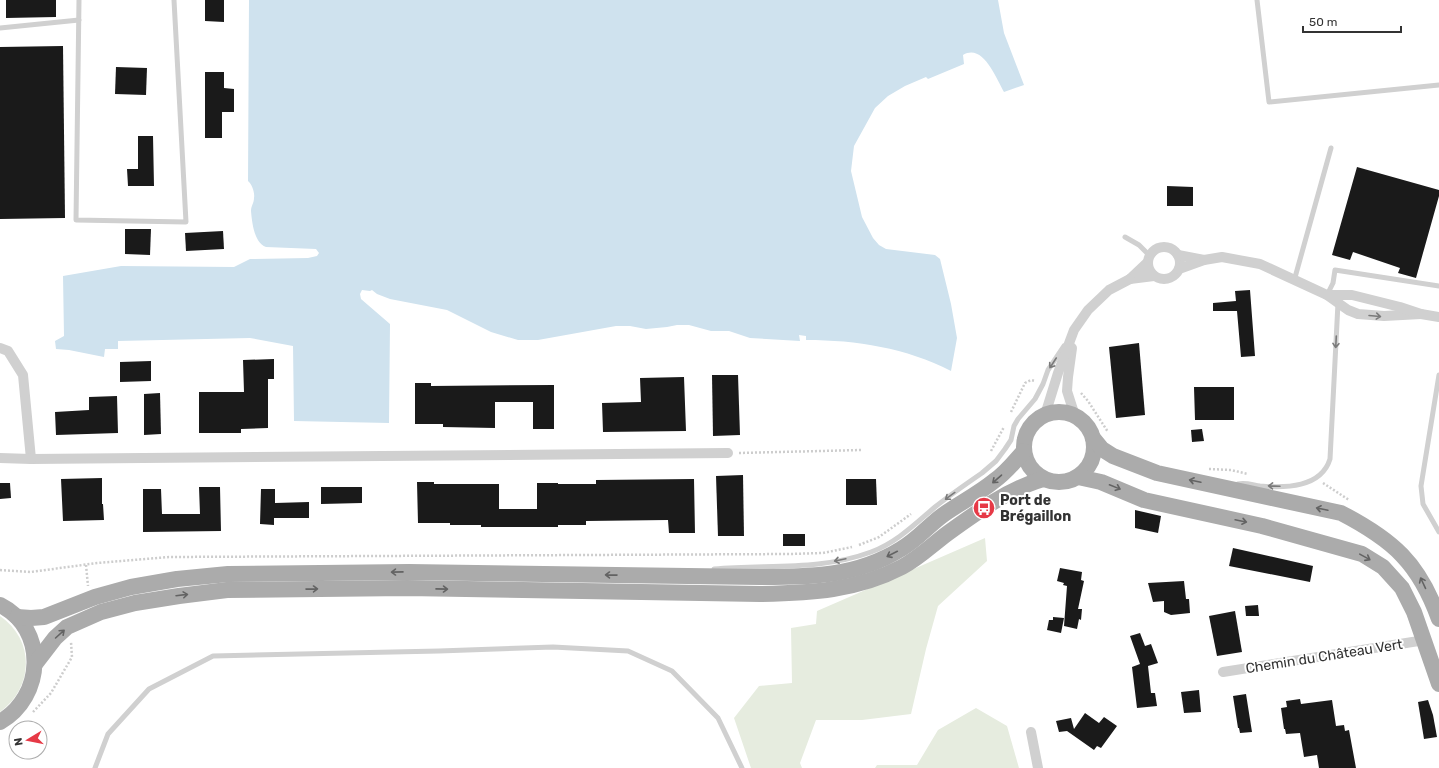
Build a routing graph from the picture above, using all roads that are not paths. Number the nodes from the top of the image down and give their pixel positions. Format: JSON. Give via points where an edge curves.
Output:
{"nodes":[{"id":1,"x":79,"y":0,"type":"edge"},
{"id":2,"x":174,"y":0,"type":"edge"},
{"id":3,"x":1257,"y":0,"type":"edge"},
{"id":4,"x":80,"y":20,"type":"junction"},
{"id":5,"x":0,"y":28,"type":"edge"},
{"id":6,"x":1439,"y":85,"type":"edge"},
{"id":7,"x":1331,"y":148,"type":"dead end"},
{"id":8,"x":1125,"y":237,"type":"dead end"},
{"id":9,"x":1178,"y":255,"type":"junction"},
{"id":10,"x":1149,"y":259,"type":"junction"},
{"id":11,"x":1204,"y":260,"type":"junction"},
{"id":12,"x":1179,"y":269,"type":"junction"},
{"id":13,"x":1154,"y":276,"type":"junction"},
{"id":14,"x":1130,"y":280,"type":"junction"},
{"id":15,"x":1294,"y":281,"type":"junction"},
{"id":16,"x":1439,"y":286,"type":"edge"},
{"id":17,"x":1327,"y":295,"type":"junction"},
{"id":18,"x":1338,"y":303,"type":"junction"},
{"id":19,"x":1421,"y":314,"type":"junction"},
{"id":20,"x":1439,"y":318,"type":"edge"},
{"id":21,"x":1074,"y":330,"type":"junction"},
{"id":22,"x":0,"y":348,"type":"edge"},
{"id":23,"x":1439,"y":375,"type":"edge"},
{"id":24,"x":1045,"y":415,"type":"junction"},
{"id":25,"x":1075,"y":416,"type":"junction"},
{"id":26,"x":1093,"y":438,"type":"junction"},
{"id":27,"x":1024,"y":451,"type":"junction"},
{"id":28,"x":728,"y":453,"type":"road end"},
{"id":29,"x":0,"y":458,"type":"edge"},
{"id":30,"x":31,"y":459,"type":"junction"},
{"id":31,"x":1078,"y":477,"type":"junction"},
{"id":32,"x":1043,"y":479,"type":"junction"},
{"id":33,"x":1227,"y":488,"type":"junction"},
{"id":34,"x":1439,"y":532,"type":"edge"},
{"id":35,"x":643,"y":576,"type":"junction"},
{"id":36,"x":0,"y":605,"type":"edge"},
{"id":37,"x":17,"y":617,"type":"junction"},
{"id":38,"x":1439,"y":619,"type":"edge"},
{"id":39,"x":1425,"y":640,"type":"junction"},
{"id":40,"x":35,"y":664,"type":"junction"},
{"id":41,"x":1223,"y":672,"type":"dead end"},
{"id":42,"x":1439,"y":684,"type":"edge"},
{"id":43,"x":0,"y":722,"type":"edge"},
{"id":44,"x":1031,"y":732,"type":"dead end"},
{"id":45,"x":95,"y":768,"type":"edge"},
{"id":46,"x":742,"y":768,"type":"edge"},
{"id":47,"x":1038,"y":768,"type":"edge"}],
"edges":[{"from":1,"to":4,"type":"lane"},
{"from":2,"to":4,"type":"lane","via":[[186,222],[76,220]]},
{"from":3,"to":6,"type":"lane","via":[[1269,102]]},
{"from":4,"to":5,"type":"lane"},
{"from":7,"to":15,"type":"lane"},
{"from":8,"to":10,"type":"lane","via":[[1139,245]]},
{"from":9,"to":10,"type":"street","via":[[1171,248],[1161,247],[1153,251]]},
{"from":9,"to":11,"type":"street"},
{"from":9,"to":12,"type":"street"},
{"from":10,"to":13,"type":"street","via":[[1149,270]]},
{"from":10,"to":14,"type":"street"},
{"from":11,"to":12,"type":"street"},
{"from":11,"to":15,"type":"street","via":[[1222,257],[1260,264]]},
{"from":12,"to":13,"type":"street","via":[[1168,279]]},
{"from":13,"to":14,"type":"street"},
{"from":14,"to":21,"type":"street","via":[[1109,290],[1088,310]]},
{"from":15,"to":17,"type":"street"},
{"from":16,"to":17,"type":"lane","via":[[1335,270],[1333,283]]},
{"from":17,"to":18,"type":"street"},
{"from":17,"to":19,"type":"street","via":[[1352,295]]},
{"from":18,"to":19,"type":"street","one_way":true,"via":[[1358,314]]},
{"from":18,"to":33,"type":"lane","one_way":true,"via":[[1328,467],[1311,482],[1277,487],[1240,483]]},
{"from":19,"to":20,"type":"street"},
{"from":21,"to":24,"type":"street"},
{"from":21,"to":25,"type":"street","via":[[1067,391]]},
{"from":21,"to":35,"type":"lane","one_way":true,"via":[[1048,370],[1035,399],[1018,419],[1011,440],[996,461],[891,542],[871,552],[830,562],[794,566],[735,567]]},
{"from":22,"to":30,"type":"street","via":[[8,351],[23,375]]},
{"from":23,"to":34,"type":"lane","via":[[1421,486],[1423,504]]},
{"from":24,"to":25,"type":"main road","via":[[1055,412]]},
{"from":24,"to":27,"type":"main road","via":[[1031,426],[1024,442]]},
{"from":25,"to":26,"type":"main road","via":[[1089,429]]},
{"from":26,"to":31,"type":"main road","via":[[1092,460]]},
{"from":33,"to":26,"type":"main road","one_way":true,"via":[[1157,473],[1113,456],[1102,449]]},
{"from":27,"to":32,"type":"main road","via":[[1030,467]]},
{"from":27,"to":35,"type":"main road","one_way":true,"via":[[995,481],[942,515],[902,549],[874,563],[842,573],[804,577]]},
{"from":28,"to":30,"type":"street"},
{"from":29,"to":30,"type":"street"},
{"from":31,"to":32,"type":"main road","via":[[1061,483]]},
{"from":31,"to":39,"type":"main road","one_way":true,"via":[[1101,482],[1144,500],[1262,526],[1362,554],[1383,567],[1402,588]]},
{"from":40,"to":32,"type":"main road","one_way":true,"via":[[67,627],[101,612],[135,603],[227,590],[407,588],[760,594],[804,593],[843,588],[878,578],[903,566],[984,508]]},
{"from":38,"to":33,"type":"main road","one_way":true,"via":[[1421,577],[1382,537],[1362,524],[1341,513]]},
{"from":35,"to":37,"type":"main road","one_way":true,"via":[[409,572],[228,574],[130,587],[44,616]]},
{"from":36,"to":37,"type":"main road"},
{"from":37,"to":40,"type":"main road","via":[[27,631],[33,647]]},
{"from":39,"to":41,"type":"street","name":"Chemin du Château Vert"},
{"from":39,"to":42,"type":"main road"},
{"from":40,"to":43,"type":"main road","via":[[28,694],[8,717]]},
{"from":44,"to":47,"type":"street"},
{"from":45,"to":46,"type":"lane","via":[[108,734],[149,689],[213,656],[553,647],[628,651],[672,671],[718,718]]}]}
